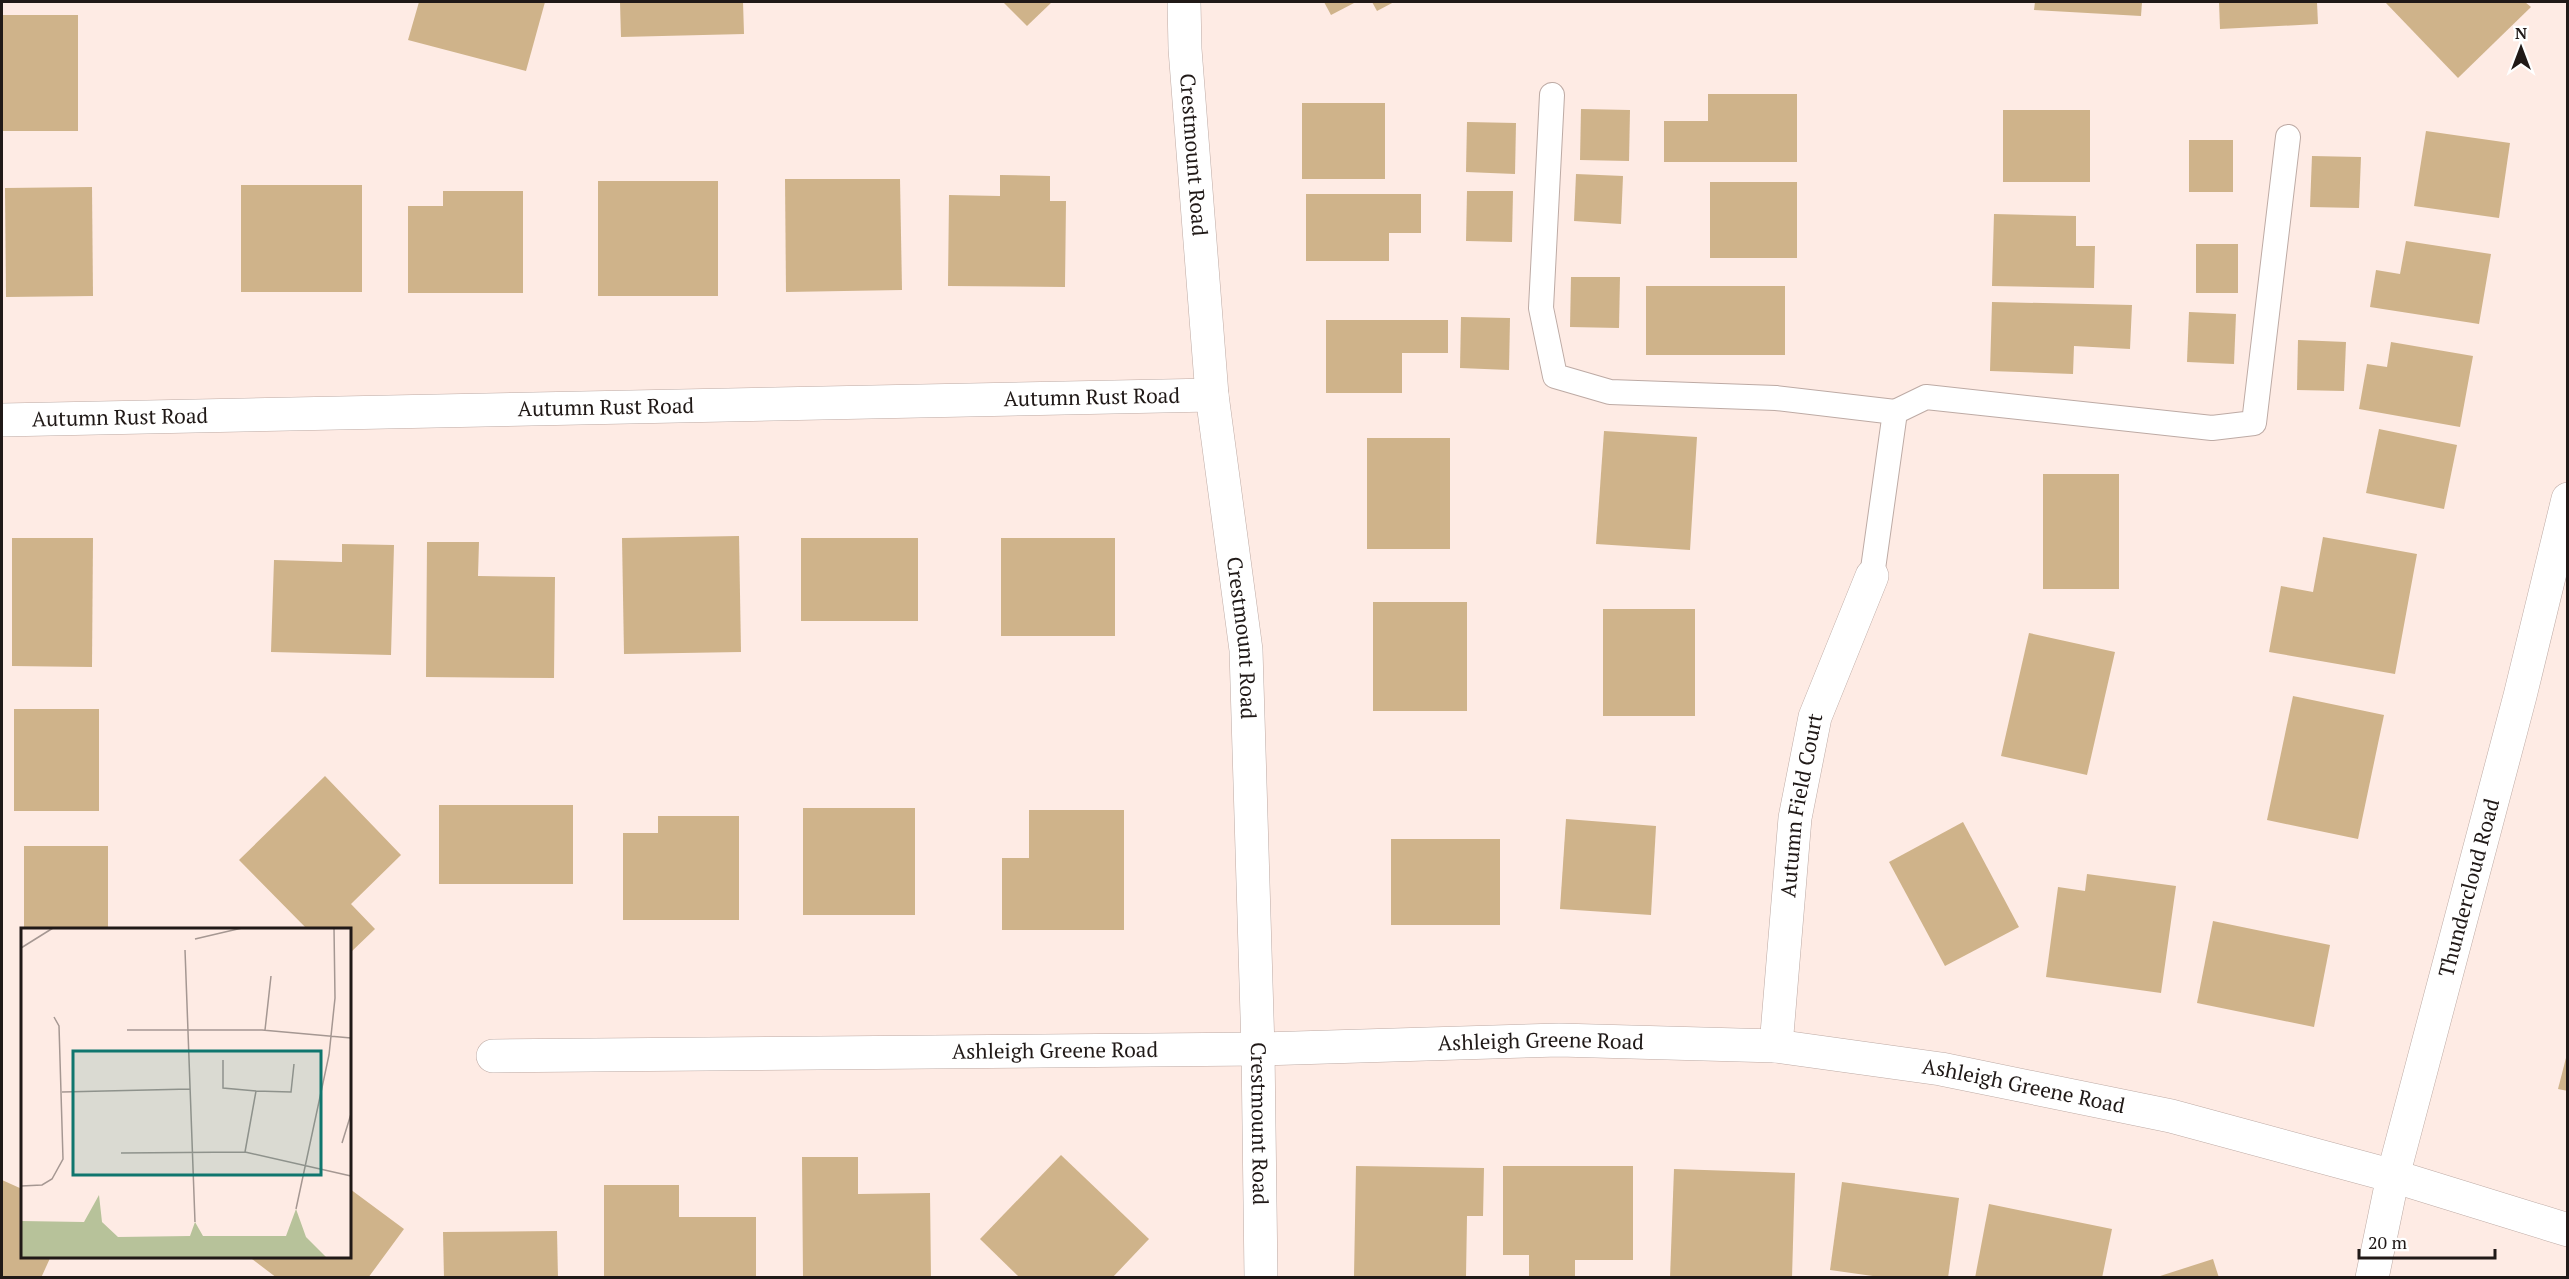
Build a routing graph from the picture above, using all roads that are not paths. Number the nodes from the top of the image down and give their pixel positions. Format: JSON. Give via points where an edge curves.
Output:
{"nodes":[{"id":1,"x":1184,"y":2,"type":"edge"},
{"id":2,"x":1552,"y":95,"type":"dead end"},
{"id":3,"x":2288,"y":137,"type":"dead end"},
{"id":4,"x":1212,"y":395,"type":"junction"},
{"id":5,"x":1895,"y":412,"type":"junction"},
{"id":6,"x":2,"y":420,"type":"edge"},
{"id":7,"x":2568,"y":498,"type":"edge"},
{"id":8,"x":1872,"y":576,"type":"joint"},
{"id":9,"x":1776,"y":1046,"type":"junction"},
{"id":10,"x":1258,"y":1049,"type":"junction"},
{"id":11,"x":493,"y":1056,"type":"dead end"},
{"id":12,"x":2393,"y":1176,"type":"junction"},
{"id":13,"x":2568,"y":1230,"type":"edge"},
{"id":14,"x":1261,"y":1278,"type":"edge"},
{"id":15,"x":2372,"y":1278,"type":"edge"}],
"edges":[{"from":1,"to":4,"type":"street","name":"Crestmount Road"},
{"from":2,"to":5,"type":"lane","via":[[1541,308],[1555,376],[1610,392],[1776,398]]},
{"from":3,"to":5,"type":"lane","via":[[2254,423],[2212,428],[1926,397]]},
{"from":4,"to":6,"type":"street","name":"Autumn Rust Road"},
{"from":4,"to":10,"type":"street","name":"Crestmount Road","via":[[1246,650]]},
{"from":5,"to":8,"type":"lane"},
{"from":7,"to":12,"type":"street","name":"Thundercloud Road","via":[[2520,696]]},
{"from":8,"to":9,"type":"street","name":"Autumn Field Court","via":[[1815,717],[1795,818]]},
{"from":9,"to":10,"type":"street","name":"Ashleigh Greene Road","via":[[1559,1040]]},
{"from":9,"to":12,"type":"street","name":"Ashleigh Greene Road","via":[[1941,1069],[2171,1116]]},
{"from":10,"to":11,"type":"street","name":"Ashleigh Greene Road"},
{"from":10,"to":14,"type":"street","name":"Crestmount Road"},
{"from":12,"to":13,"type":"street","name":"Ashleigh Greene Road"},
{"from":12,"to":15,"type":"street","name":"Thundercloud Road"}]}
